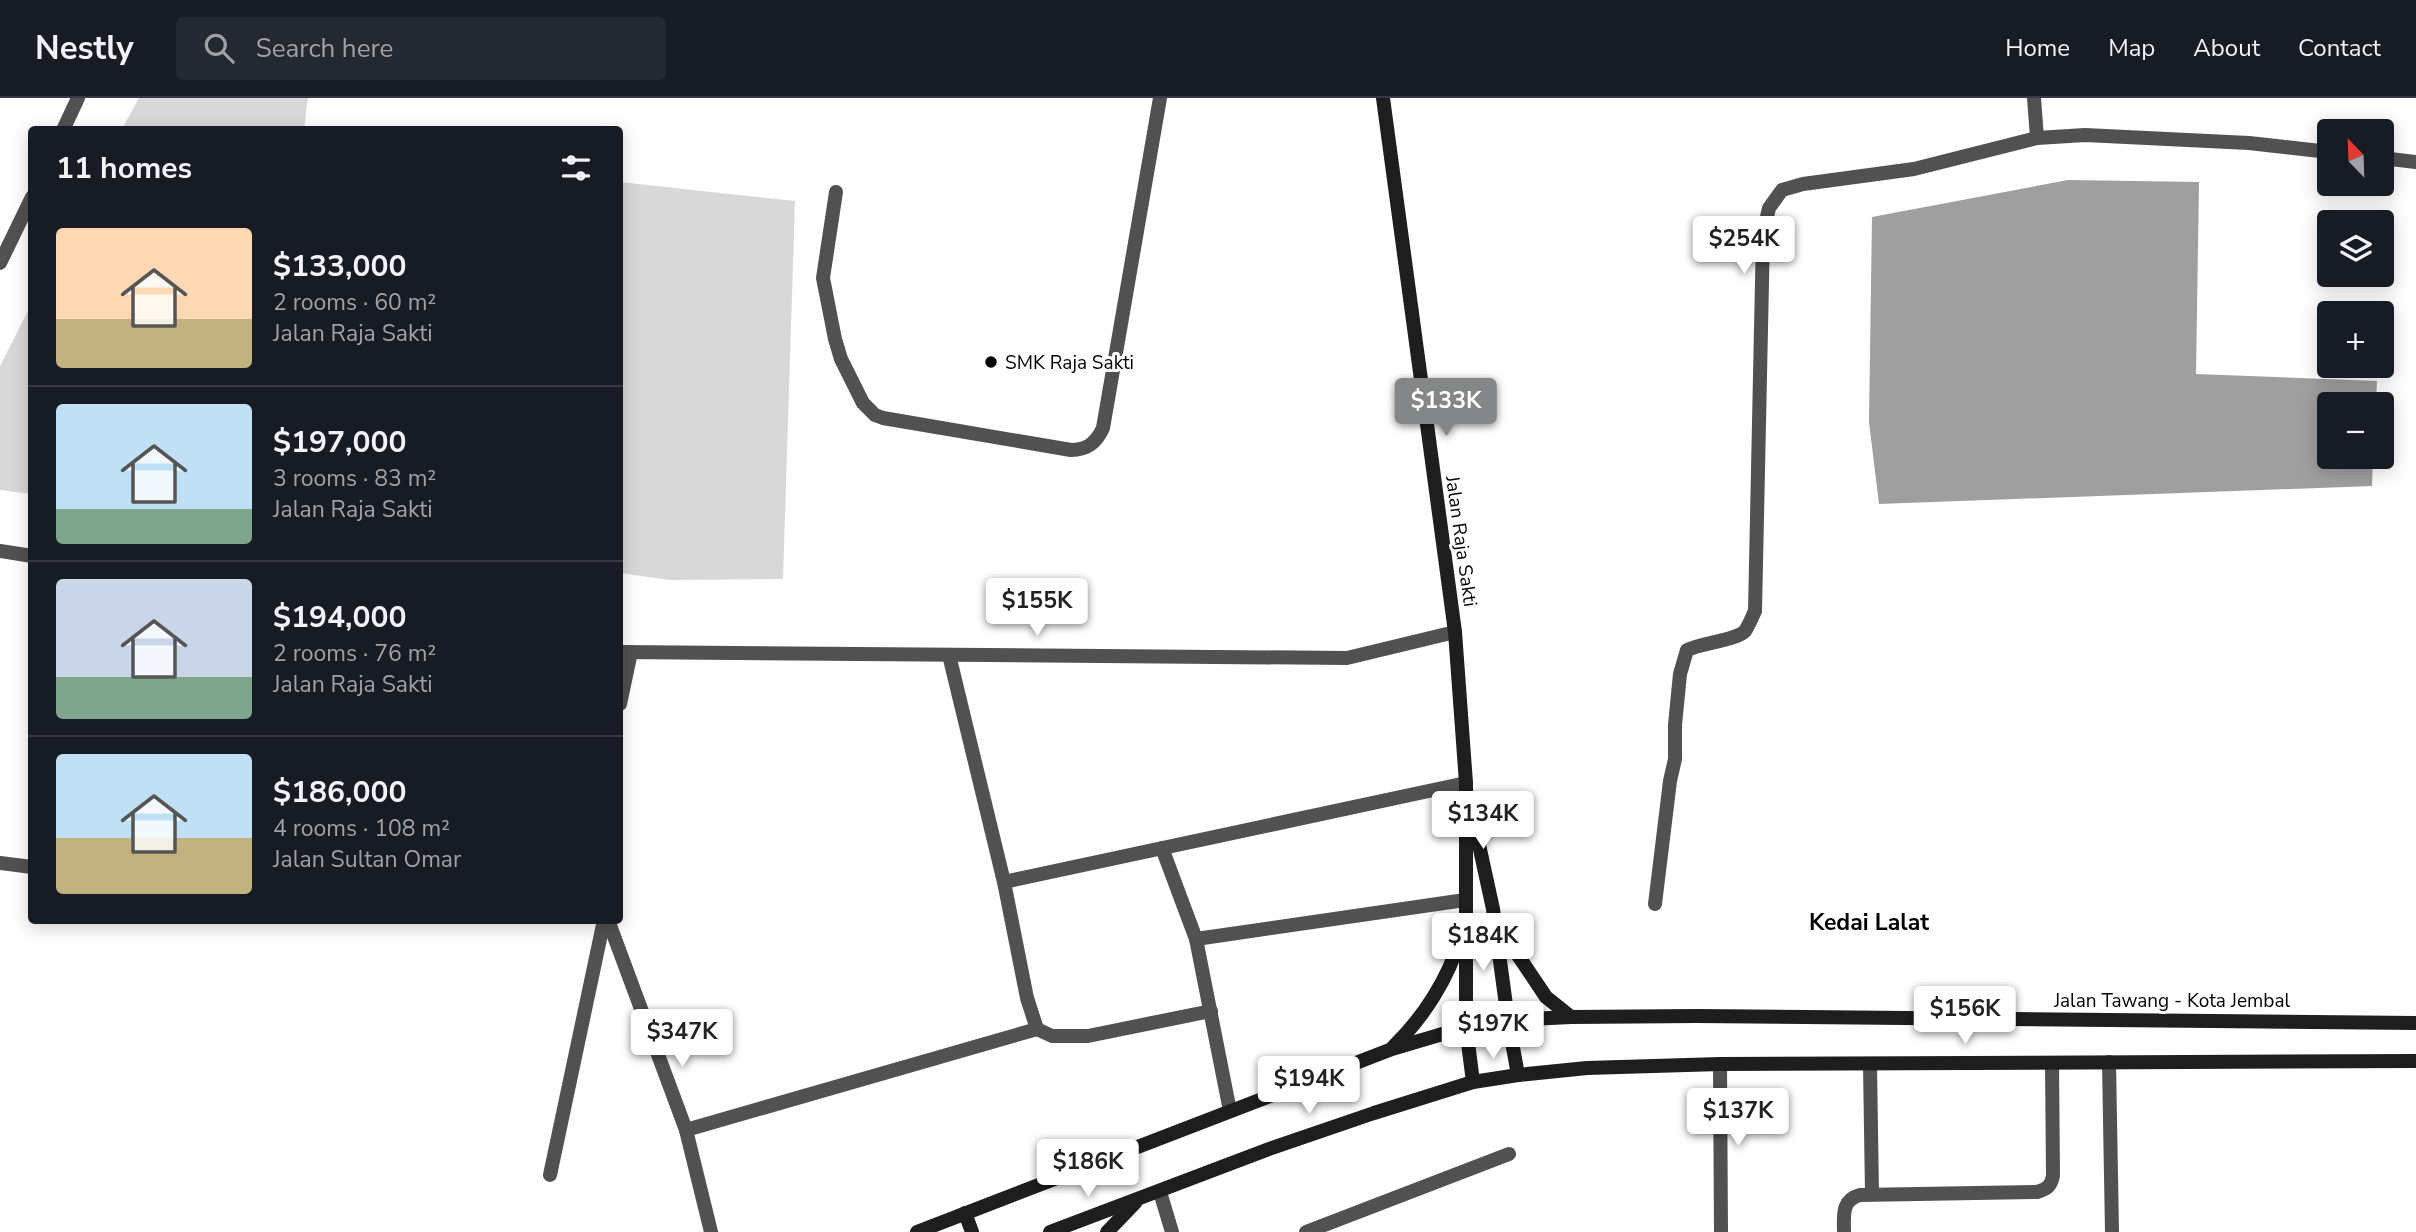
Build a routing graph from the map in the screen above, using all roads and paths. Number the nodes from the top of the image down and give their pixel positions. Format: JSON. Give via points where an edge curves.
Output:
{"nodes":[{"id":1,"x":78,"y":98,"type":"edge"},
{"id":2,"x":1160,"y":98,"type":"edge"},
{"id":3,"x":1383,"y":98,"type":"edge"},
{"id":4,"x":2034,"y":98,"type":"edge"},
{"id":5,"x":65,"y":126,"type":"edge"},
{"id":6,"x":2037,"y":138,"type":"junction"},
{"id":7,"x":2317,"y":151,"type":"edge"},
{"id":8,"x":2394,"y":159,"type":"edge"},
{"id":9,"x":2416,"y":162,"type":"edge"},
{"id":10,"x":836,"y":192,"type":"dead end"},
{"id":11,"x":28,"y":205,"type":"edge"},
{"id":12,"x":0,"y":263,"type":"edge"},
{"id":13,"x":0,"y":551,"type":"edge"},
{"id":14,"x":28,"y":555,"type":"edge"},
{"id":15,"x":1455,"y":632,"type":"junction"},
{"id":16,"x":625,"y":652,"type":"edge"},
{"id":17,"x":949,"y":655,"type":"junction"},
{"id":18,"x":623,"y":673,"type":"edge"},
{"id":19,"x":1466,"y":783,"type":"junction"},
{"id":20,"x":1162,"y":848,"type":"junction"},
{"id":21,"x":0,"y":863,"type":"edge"},
{"id":22,"x":28,"y":866,"type":"edge"},
{"id":23,"x":1004,"y":881,"type":"junction"},
{"id":24,"x":1465,"y":900,"type":"junction"},
{"id":25,"x":1655,"y":904,"type":"dead end"},
{"id":26,"x":1493,"y":909,"type":"junction"},
{"id":27,"x":1465,"y":919,"type":"junction"},
{"id":28,"x":605,"y":924,"type":"edge"},
{"id":29,"x":608,"y":924,"type":"edge"},
{"id":30,"x":1196,"y":939,"type":"junction"},
{"id":31,"x":1211,"y":1011,"type":"junction"},
{"id":32,"x":1571,"y":1017,"type":"junction"},
{"id":33,"x":1508,"y":1020,"type":"junction"},
{"id":34,"x":2416,"y":1023,"type":"edge"},
{"id":35,"x":1466,"y":1027,"type":"junction"},
{"id":36,"x":1037,"y":1028,"type":"junction"},
{"id":37,"x":1392,"y":1049,"type":"junction"},
{"id":38,"x":2416,"y":1061,"type":"edge"},
{"id":39,"x":2109,"y":1062,"type":"junction"},
{"id":40,"x":2052,"y":1063,"type":"junction"},
{"id":41,"x":1720,"y":1064,"type":"junction"},
{"id":42,"x":1870,"y":1064,"type":"junction"},
{"id":43,"x":1518,"y":1075,"type":"junction"},
{"id":44,"x":1473,"y":1082,"type":"junction"},
{"id":45,"x":1230,"y":1111,"type":"junction"},
{"id":46,"x":686,"y":1130,"type":"junction"},
{"id":47,"x":1509,"y":1154,"type":"dead end"},
{"id":48,"x":550,"y":1175,"type":"dead end"},
{"id":49,"x":1160,"y":1192,"type":"junction"},
{"id":50,"x":1872,"y":1194,"type":"junction"},
{"id":51,"x":1139,"y":1200,"type":"junction"},
{"id":52,"x":965,"y":1213,"type":"junction"},
{"id":53,"x":933,"y":1229,"type":"edge"},
{"id":54,"x":711,"y":1232,"type":"edge"},
{"id":55,"x":918,"y":1232,"type":"edge"},
{"id":56,"x":972,"y":1232,"type":"edge"},
{"id":57,"x":1050,"y":1232,"type":"edge"},
{"id":58,"x":1107,"y":1232,"type":"edge"},
{"id":59,"x":1172,"y":1232,"type":"edge"},
{"id":60,"x":1307,"y":1232,"type":"edge"},
{"id":61,"x":1721,"y":1232,"type":"edge"},
{"id":62,"x":1844,"y":1232,"type":"edge"},
{"id":63,"x":2112,"y":1232,"type":"edge"}],
"edges":[{"from":1,"to":5,"type":"street"},
{"from":2,"to":10,"type":"street","via":[[1102,428],[1082,450],[883,418],[868,410],[839,352],[823,278]]},
{"from":3,"to":15,"type":"main road","name":"Jalan Raja Sakti"},
{"from":4,"to":6,"type":"street"},
{"from":6,"to":7,"type":"street","via":[[2085,135]]},
{"from":6,"to":25,"type":"street","via":[[1914,169],[1803,184],[1782,190],[1769,208],[1763,235],[1755,611],[1736,637],[1695,646],[1682,660],[1675,759]]},
{"from":8,"to":9,"type":"street"},
{"from":11,"to":12,"type":"street"},
{"from":13,"to":14,"type":"street"},
{"from":15,"to":17,"type":"street","via":[[1347,658]]},
{"from":15,"to":19,"type":"main road","name":"Jalan Raja Sakti"},
{"from":16,"to":17,"type":"street"},
{"from":16,"to":18,"type":"street"},
{"from":17,"to":23,"type":"street"},
{"from":19,"to":20,"type":"street"},
{"from":19,"to":24,"type":"main road","name":"Jalan Raja Sakti"},
{"from":19,"to":26,"type":"main road","name":"Jalan Raja Sakti"},
{"from":20,"to":23,"type":"street"},
{"from":20,"to":30,"type":"street"},
{"from":21,"to":22,"type":"street"},
{"from":23,"to":36,"type":"street"},
{"from":24,"to":27,"type":"main road","name":"Jalan Raja Sakti"},
{"from":24,"to":30,"type":"street"},
{"from":26,"to":32,"type":"main road","via":[[1546,998]]},
{"from":26,"to":33,"type":"main road","name":"Jalan Raja Sakti"},
{"from":27,"to":35,"type":"main road","name":"Jalan Raja Sakti"},
{"from":27,"to":37,"type":"main road","via":[[1454,961],[1413,1028]]},
{"from":28,"to":48,"type":"street"},
{"from":29,"to":46,"type":"street"},
{"from":30,"to":31,"type":"street"},
{"from":31,"to":36,"type":"street","via":[[1088,1036],[1052,1036]]},
{"from":31,"to":45,"type":"street"},
{"from":32,"to":33,"type":"main road","name":"Jalan Tawang - Kota Jembal"},
{"from":32,"to":34,"type":"main road","name":"Jalan Tawang - Kota Jembal"},
{"from":33,"to":35,"type":"main road","name":"Jalan Tawang - Kota Jembal"},
{"from":33,"to":43,"type":"main road","name":"Jalan Raja Sakti"},
{"from":35,"to":37,"type":"main road","name":"Jalan Tawang - Kota Jembal"},
{"from":35,"to":44,"type":"main road","name":"Jalan Raja Sakti"},
{"from":36,"to":46,"type":"street"},
{"from":37,"to":45,"type":"main road","name":"Jalan Tawang - Kota Jembal"},
{"from":38,"to":39,"type":"main road"},
{"from":39,"to":40,"type":"main road"},
{"from":39,"to":63,"type":"street"},
{"from":40,"to":42,"type":"main road"},
{"from":40,"to":50,"type":"street","via":[[2053,1176],[2046,1190]]},
{"from":41,"to":42,"type":"main road"},
{"from":41,"to":43,"type":"main road"},
{"from":41,"to":61,"type":"street"},
{"from":42,"to":50,"type":"street"},
{"from":43,"to":44,"type":"main road"},
{"from":44,"to":49,"type":"main road","via":[[1360,1117]]},
{"from":45,"to":52,"type":"main road","name":"Jalan Tawang - Kota Jembal"},
{"from":46,"to":54,"type":"street"},
{"from":47,"to":60,"type":"street"},
{"from":49,"to":51,"type":"main road"},
{"from":49,"to":59,"type":"street"},
{"from":50,"to":62,"type":"street","via":[[1852,1197],[1846,1203]]},
{"from":51,"to":57,"type":"main road"},
{"from":51,"to":58,"type":"main road"},
{"from":52,"to":53,"type":"main road","name":"Jalan Tawang - Kota Jembal"},
{"from":52,"to":56,"type":"main road"},
{"from":53,"to":55,"type":"main road","name":"Jalan Tawang - Kota Jembal"}]}
